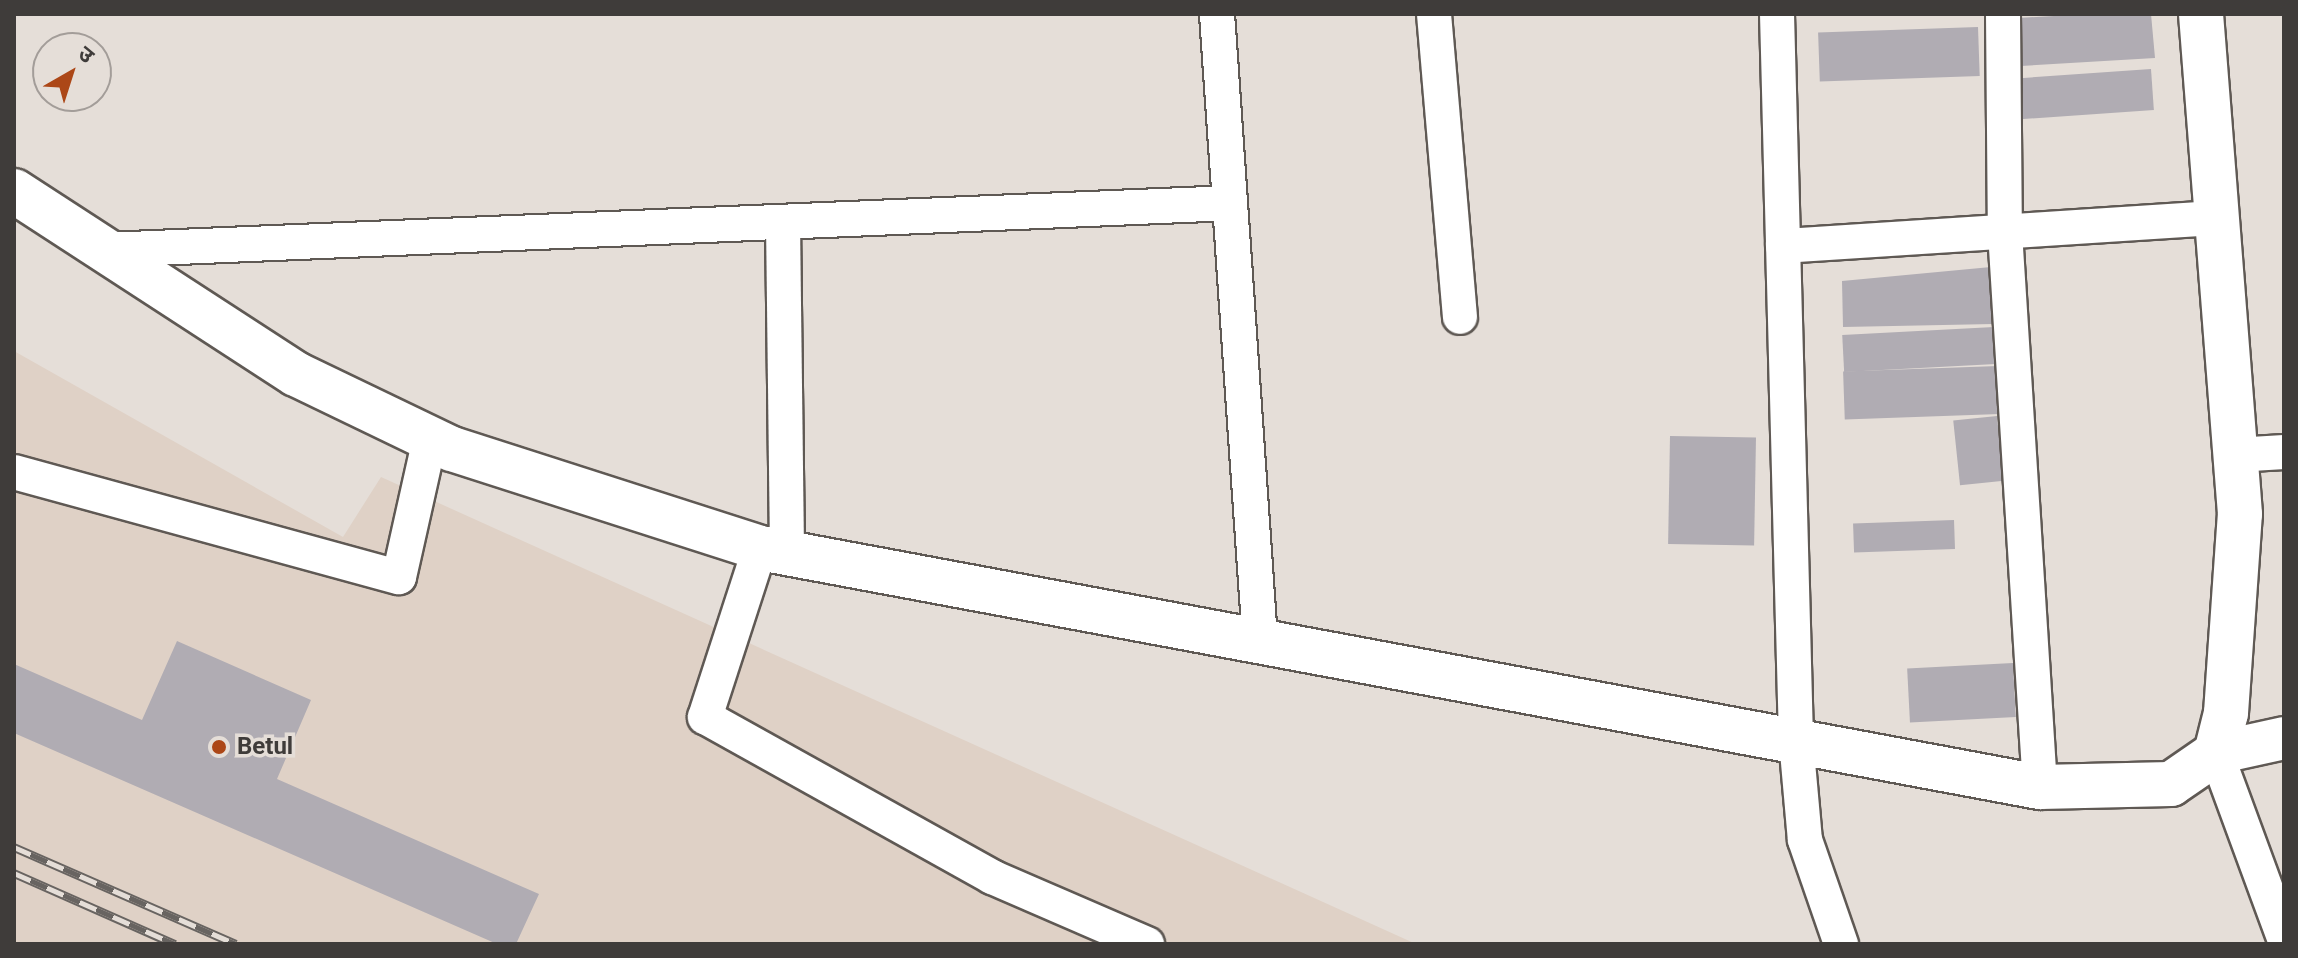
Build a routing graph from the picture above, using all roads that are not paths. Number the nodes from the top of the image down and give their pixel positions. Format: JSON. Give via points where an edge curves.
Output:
{"nodes":[{"id":1,"x":1217,"y":14,"type":"edge"},
{"id":2,"x":1434,"y":14,"type":"edge"},
{"id":3,"x":1777,"y":14,"type":"edge"},
{"id":4,"x":2003,"y":14,"type":"edge"},
{"id":5,"x":2201,"y":14,"type":"edge"},
{"id":6,"x":14,"y":191,"type":"edge"},
{"id":7,"x":1230,"y":203,"type":"junction"},
{"id":8,"x":2217,"y":218,"type":"junction"},
{"id":9,"x":783,"y":222,"type":"junction"},
{"id":10,"x":2005,"y":232,"type":"junction"},
{"id":11,"x":1783,"y":246,"type":"junction"},
{"id":12,"x":106,"y":250,"type":"junction"},
{"id":13,"x":1460,"y":317,"type":"dead end"},
{"id":14,"x":430,"y":438,"type":"junction"},
{"id":15,"x":2284,"y":452,"type":"edge"},
{"id":16,"x":2235,"y":455,"type":"junction"},
{"id":17,"x":14,"y":472,"type":"edge"},
{"id":18,"x":773,"y":551,"type":"junction"},
{"id":19,"x":1260,"y":640,"type":"junction"},
{"id":20,"x":2284,"y":738,"type":"edge"},
{"id":21,"x":1796,"y":740,"type":"junction"},
{"id":22,"x":2216,"y":753,"type":"junction"},
{"id":23,"x":2040,"y":787,"type":"junction"},
{"id":24,"x":2284,"y":938,"type":"edge"},
{"id":25,"x":1147,"y":944,"type":"edge"},
{"id":26,"x":1841,"y":944,"type":"edge"}],
"edges":[{"from":1,"to":7,"type":"street"},
{"from":2,"to":13,"type":"street"},
{"from":3,"to":11,"type":"street"},
{"from":4,"to":10,"type":"street"},
{"from":5,"to":8,"type":"main road"},
{"from":6,"to":12,"type":"main road"},
{"from":7,"to":9,"type":"street"},
{"from":7,"to":19,"type":"street"},
{"from":8,"to":10,"type":"street"},
{"from":8,"to":16,"type":"main road"},
{"from":9,"to":12,"type":"street"},
{"from":9,"to":18,"type":"street"},
{"from":10,"to":11,"type":"street"},
{"from":10,"to":23,"type":"street"},
{"from":11,"to":21,"type":"street"},
{"from":12,"to":14,"type":"main road","via":[[296,374]]},
{"from":14,"to":17,"type":"street","via":[[399,577]]},
{"from":14,"to":18,"type":"main road"},
{"from":15,"to":16,"type":"street"},
{"from":16,"to":22,"type":"main road","via":[[2240,514],[2226,713]]},
{"from":18,"to":19,"type":"main road"},
{"from":18,"to":25,"type":"street","via":[[705,717],[992,877]]},
{"from":19,"to":21,"type":"main road"},
{"from":20,"to":22,"type":"street"},
{"from":21,"to":23,"type":"main road"},
{"from":21,"to":26,"type":"street","via":[[1805,840]]},
{"from":22,"to":23,"type":"main road","via":[[2171,784]]},
{"from":22,"to":24,"type":"street"}]}
